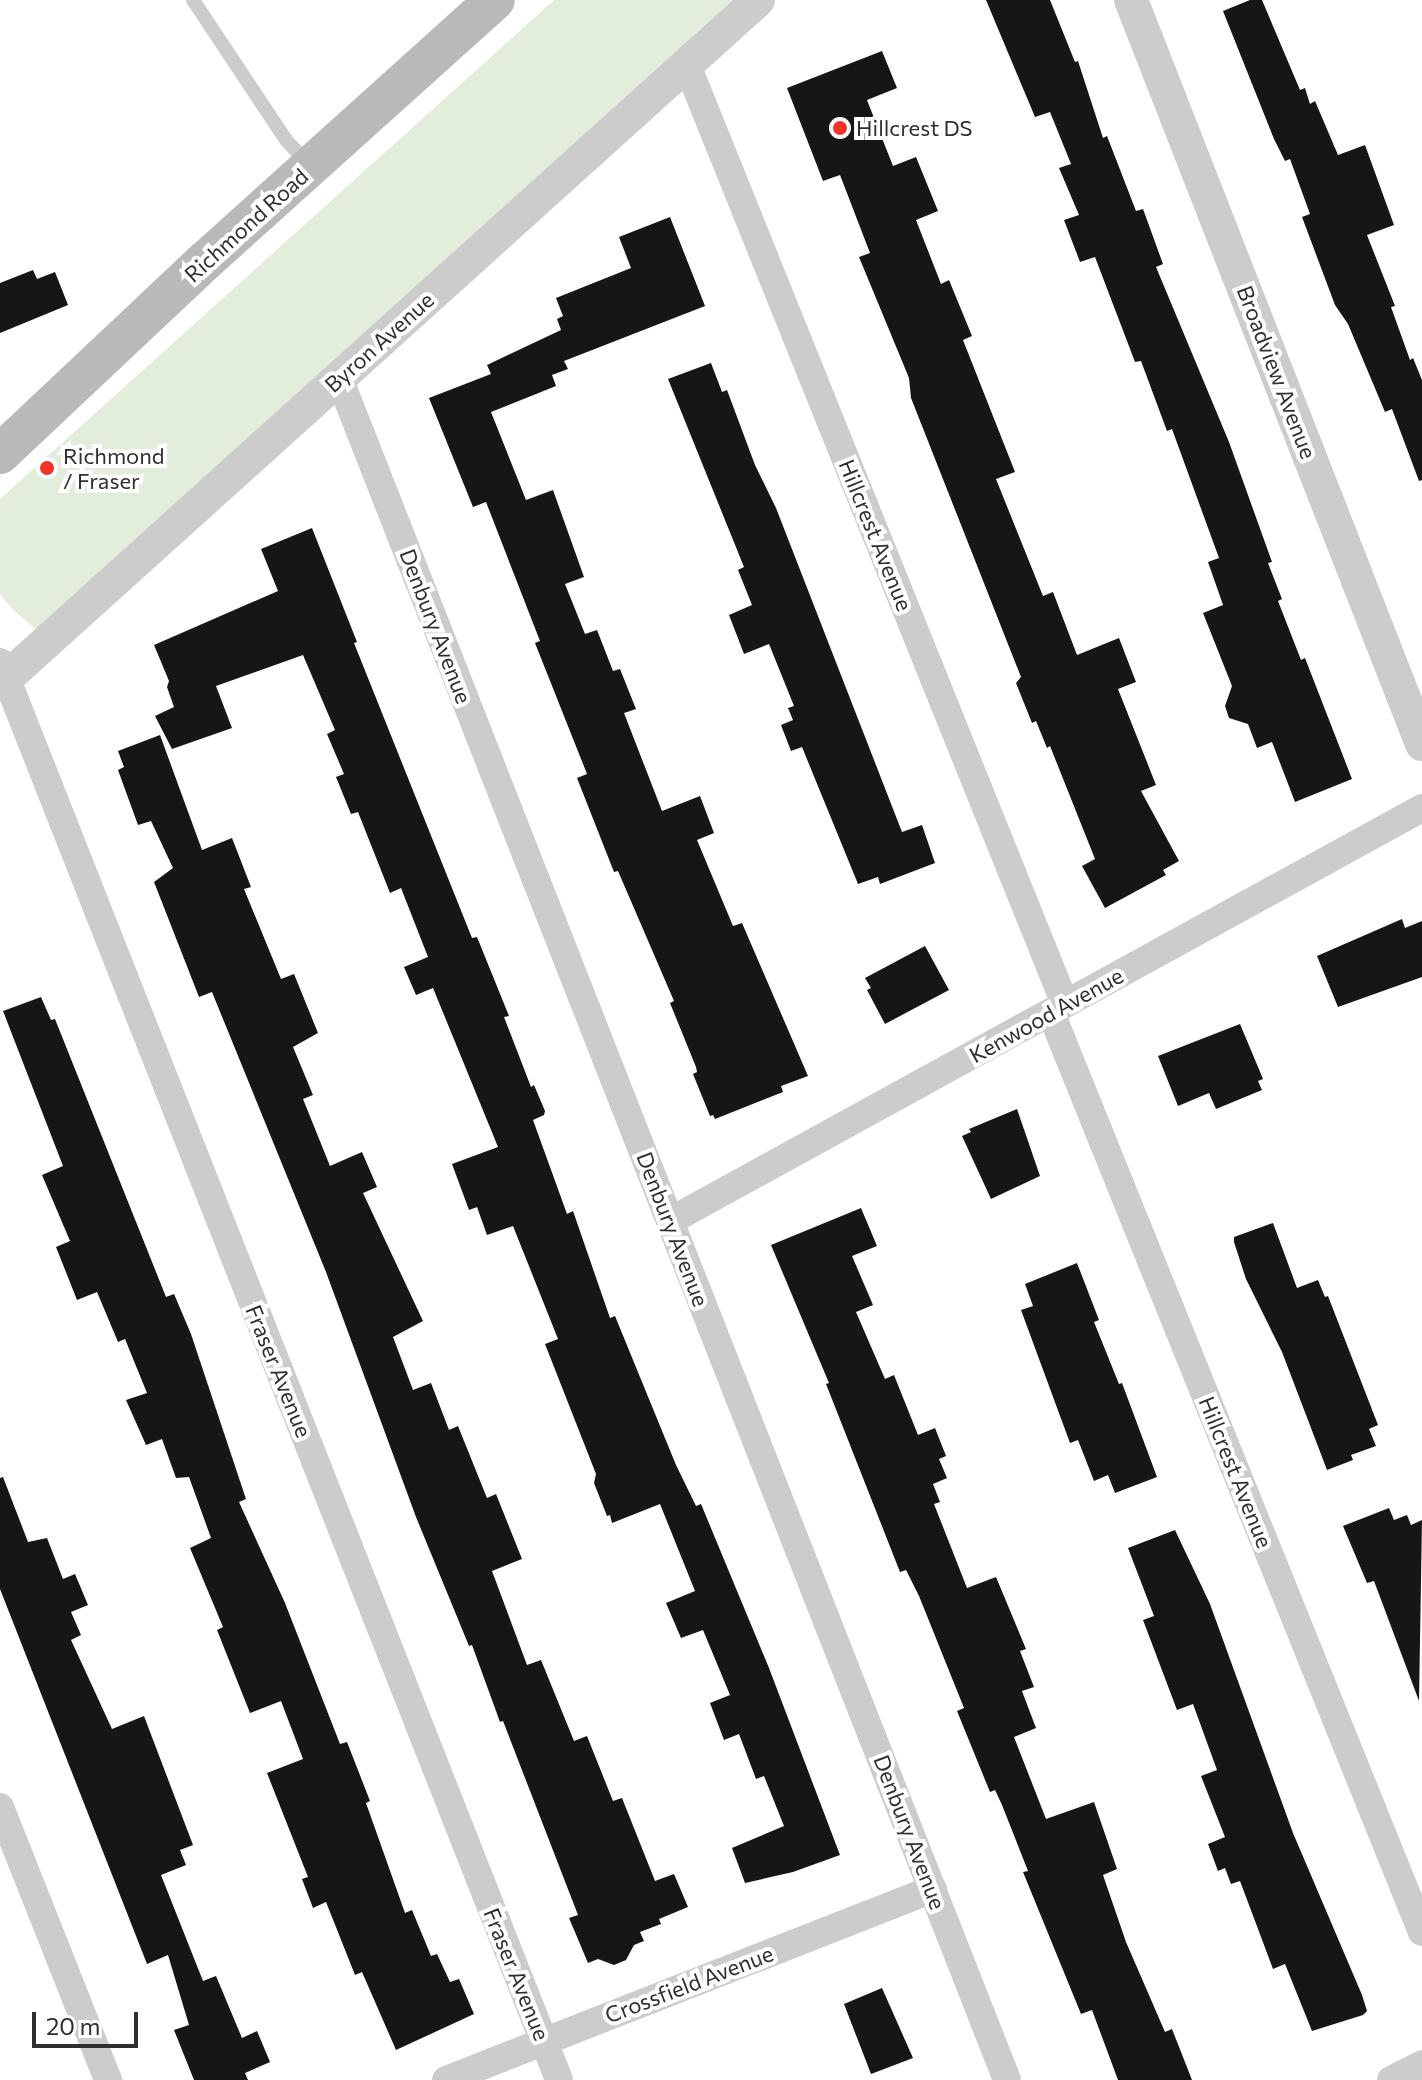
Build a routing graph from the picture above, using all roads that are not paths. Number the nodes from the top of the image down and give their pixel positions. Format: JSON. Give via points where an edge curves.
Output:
{"nodes":[{"id":1,"x":193,"y":0,"type":"edge"},
{"id":2,"x":495,"y":0,"type":"edge"},
{"id":3,"x":758,"y":0,"type":"edge"},
{"id":4,"x":1131,"y":0,"type":"edge"},
{"id":5,"x":687,"y":65,"type":"junction"},
{"id":6,"x":310,"y":166,"type":"junction"},
{"id":7,"x":339,"y":378,"type":"junction"},
{"id":8,"x":0,"y":454,"type":"edge"},
{"id":9,"x":2,"y":675,"type":"edge"},
{"id":10,"x":1422,"y":744,"type":"edge"},
{"id":11,"x":1422,"y":808,"type":"edge"},
{"id":12,"x":1058,"y":1009,"type":"junction"},
{"id":13,"x":670,"y":1221,"type":"junction"},
{"id":14,"x":0,"y":1807,"type":"edge"},
{"id":15,"x":933,"y":1889,"type":"junction"},
{"id":16,"x":1422,"y":1932,"type":"edge"},
{"id":17,"x":544,"y":2042,"type":"junction"},
{"id":18,"x":1422,"y":2064,"type":"edge"},
{"id":19,"x":108,"y":2080,"type":"edge"},
{"id":20,"x":446,"y":2080,"type":"edge"},
{"id":21,"x":559,"y":2080,"type":"edge"},
{"id":22,"x":1007,"y":2080,"type":"edge"},
{"id":23,"x":1391,"y":2080,"type":"edge"}],
"edges":[{"from":1,"to":6,"type":"lane","via":[[286,140]]},
{"from":2,"to":6,"type":"main road","name":"Richmond Road"},
{"from":3,"to":5,"type":"street","name":"Byron Avenue"},
{"from":4,"to":10,"type":"street","name":"Broadview Avenue"},
{"from":5,"to":7,"type":"street","name":"Byron Avenue"},
{"from":5,"to":12,"type":"street","name":"Hillcrest Avenue"},
{"from":6,"to":8,"type":"main road","name":"Richmond Road"},
{"from":7,"to":9,"type":"street","name":"Byron Avenue"},
{"from":7,"to":13,"type":"street","name":"Denbury Avenue"},
{"from":9,"to":17,"type":"street","name":"Fraser Avenue"},
{"from":11,"to":12,"type":"street","name":"Kenwood Avenue"},
{"from":12,"to":13,"type":"street","name":"Kenwood Avenue"},
{"from":12,"to":16,"type":"street","name":"Hillcrest Avenue"},
{"from":13,"to":15,"type":"street","name":"Denbury Avenue"},
{"from":14,"to":19,"type":"street"},
{"from":15,"to":17,"type":"street","name":"Crossfield Avenue"},
{"from":15,"to":22,"type":"street","name":"Denbury Avenue"},
{"from":17,"to":20,"type":"street","name":"Crossfield Avenue"},
{"from":17,"to":21,"type":"street","name":"Fraser Avenue"},
{"from":18,"to":23,"type":"street"}]}
